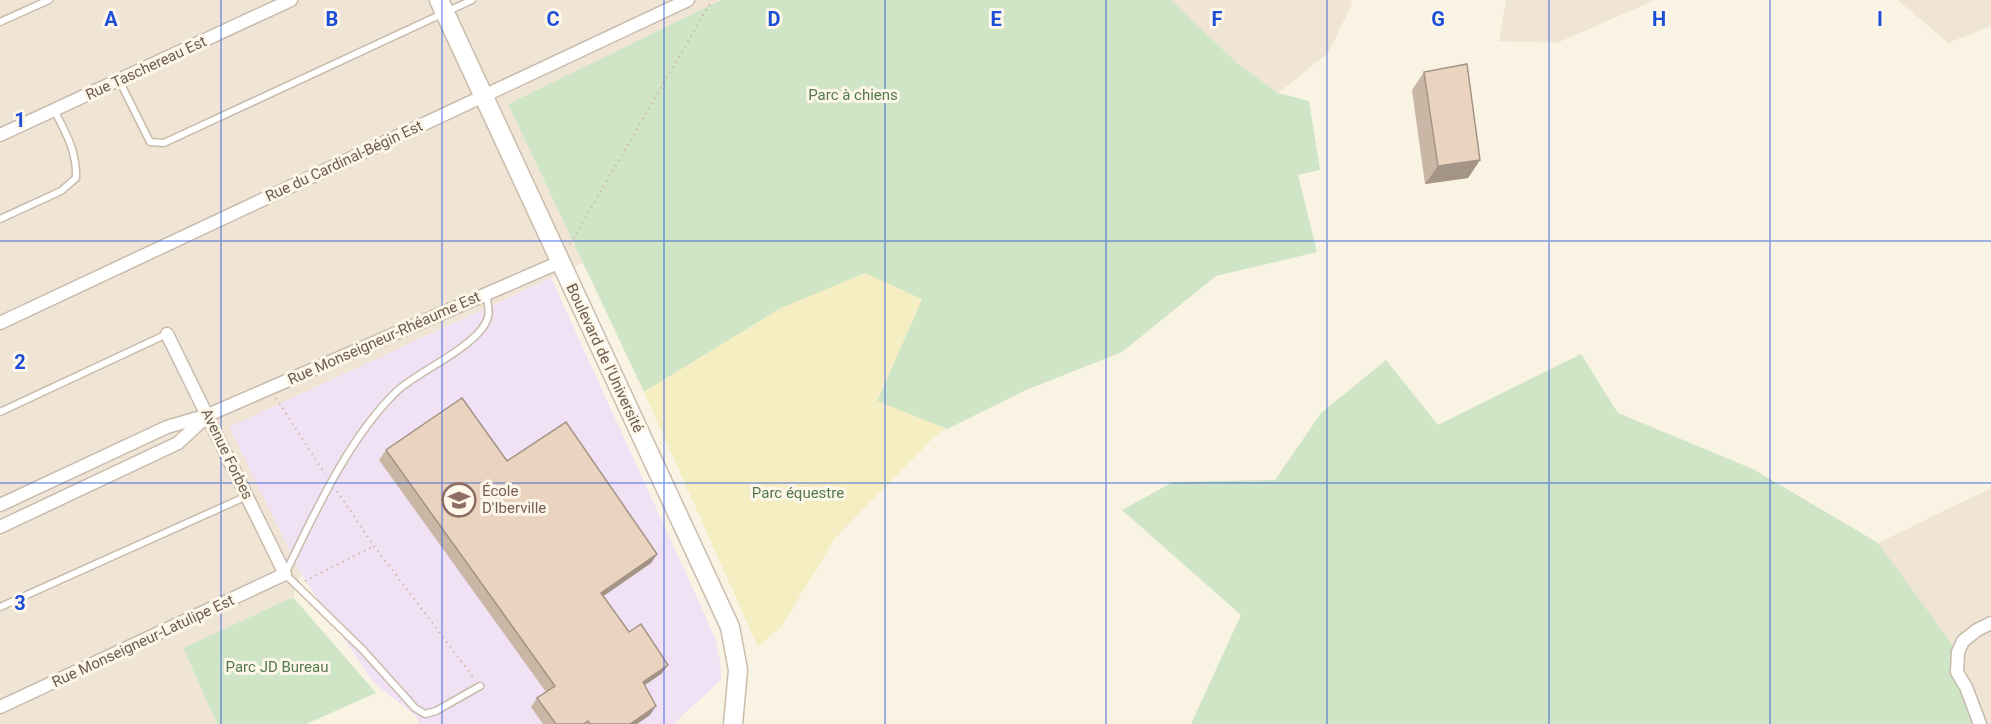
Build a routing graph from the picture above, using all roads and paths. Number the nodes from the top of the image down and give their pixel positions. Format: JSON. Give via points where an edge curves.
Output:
{"nodes":[{"id":1,"x":49,"y":0,"type":"edge"},
{"id":2,"x":291,"y":0,"type":"edge"},
{"id":3,"x":472,"y":0,"type":"edge"},
{"id":4,"x":688,"y":0,"type":"edge"},
{"id":5,"x":712,"y":0,"type":"edge"},
{"id":6,"x":442,"y":6,"type":"edge"},
{"id":7,"x":0,"y":22,"type":"edge"},
{"id":8,"x":119,"y":80,"type":"junction"},
{"id":9,"x":484,"y":96,"type":"junction"},
{"id":10,"x":54,"y":110,"type":"junction"},
{"id":11,"x":0,"y":135,"type":"edge"},
{"id":12,"x":0,"y":219,"type":"edge"},
{"id":13,"x":560,"y":262,"type":"junction"},
{"id":14,"x":486,"y":294,"type":"junction"},
{"id":15,"x":0,"y":323,"type":"edge"},
{"id":16,"x":167,"y":334,"type":"joint"},
{"id":17,"x":270,"y":388,"type":"junction"},
{"id":18,"x":0,"y":412,"type":"edge"},
{"id":19,"x":208,"y":415,"type":"junction"},
{"id":20,"x":332,"y":484,"type":"junction"},
{"id":21,"x":247,"y":495,"type":"junction"},
{"id":22,"x":0,"y":505,"type":"edge"},
{"id":23,"x":0,"y":527,"type":"edge"},
{"id":24,"x":374,"y":546,"type":"junction"},
{"id":25,"x":285,"y":574,"type":"junction"},
{"id":26,"x":297,"y":585,"type":"junction"},
{"id":27,"x":0,"y":607,"type":"edge"},
{"id":28,"x":1991,"y":623,"type":"edge"},
{"id":29,"x":480,"y":686,"type":"joint"},
{"id":30,"x":0,"y":707,"type":"edge"},
{"id":31,"x":733,"y":724,"type":"edge"},
{"id":32,"x":1980,"y":724,"type":"edge"}],
"edges":[{"from":1,"to":7,"type":"lane"},
{"from":2,"to":8,"type":"street","name":"Rue Taschereau Est"},
{"from":3,"to":6,"type":"lane"},
{"from":4,"to":9,"type":"street","name":"Rue du Cardinal-Bégin Est"},
{"from":5,"to":13,"type":"path"},
{"from":6,"to":8,"type":"lane","via":[[164,143],[150,142]]},
{"from":6,"to":9,"type":"street","name":"Boulevard de l'Université"},
{"from":8,"to":10,"type":"street","name":"Rue Taschereau Est"},
{"from":9,"to":13,"type":"street","name":"Boulevard de l'Université"},
{"from":9,"to":15,"type":"street","name":"Rue du Cardinal-Bégin Est"},
{"from":10,"to":11,"type":"street","name":"Rue Taschereau Est"},
{"from":10,"to":12,"type":"lane","via":[[73,147],[76,178],[61,191]]},
{"from":13,"to":14,"type":"street","name":"Rue Monseigneur-Rhéaume Est"},
{"from":13,"to":31,"type":"street","name":"Boulevard de l'Université","via":[[729,627],[738,670]]},
{"from":14,"to":17,"type":"street","name":"Rue Monseigneur-Rhéaume Est"},
{"from":14,"to":20,"type":"lane","via":[[489,316],[483,328],[458,351],[398,390],[362,431]]},
{"from":16,"to":18,"type":"lane"},
{"from":16,"to":19,"type":"street","name":"Avenue Forbes"},
{"from":17,"to":19,"type":"street","name":"Rue Monseigneur-Rhéaume Est"},
{"from":17,"to":20,"type":"path"},
{"from":19,"to":21,"type":"street","name":"Avenue Forbes"},
{"from":19,"to":22,"type":"street","name":"Rue Monseigneur-Rhéaume Est","via":[[167,427]]},
{"from":19,"to":23,"type":"street","name":"Rue Monseigneur-Rhéaume Est","via":[[178,443]]},
{"from":20,"to":24,"type":"path"},
{"from":20,"to":25,"type":"lane"},
{"from":21,"to":25,"type":"street","name":"Avenue Forbes"},
{"from":21,"to":27,"type":"lane"},
{"from":24,"to":26,"type":"path"},
{"from":24,"to":29,"type":"path"},
{"from":25,"to":26,"type":"lane"},
{"from":25,"to":30,"type":"street","name":"Rue Monseigneur-Latulipe Est"},
{"from":26,"to":29,"type":"lane","via":[[363,650],[414,708],[425,714],[436,711]]},
{"from":28,"to":32,"type":"street","via":[[1963,641],[1958,652],[1957,672]]}]}
